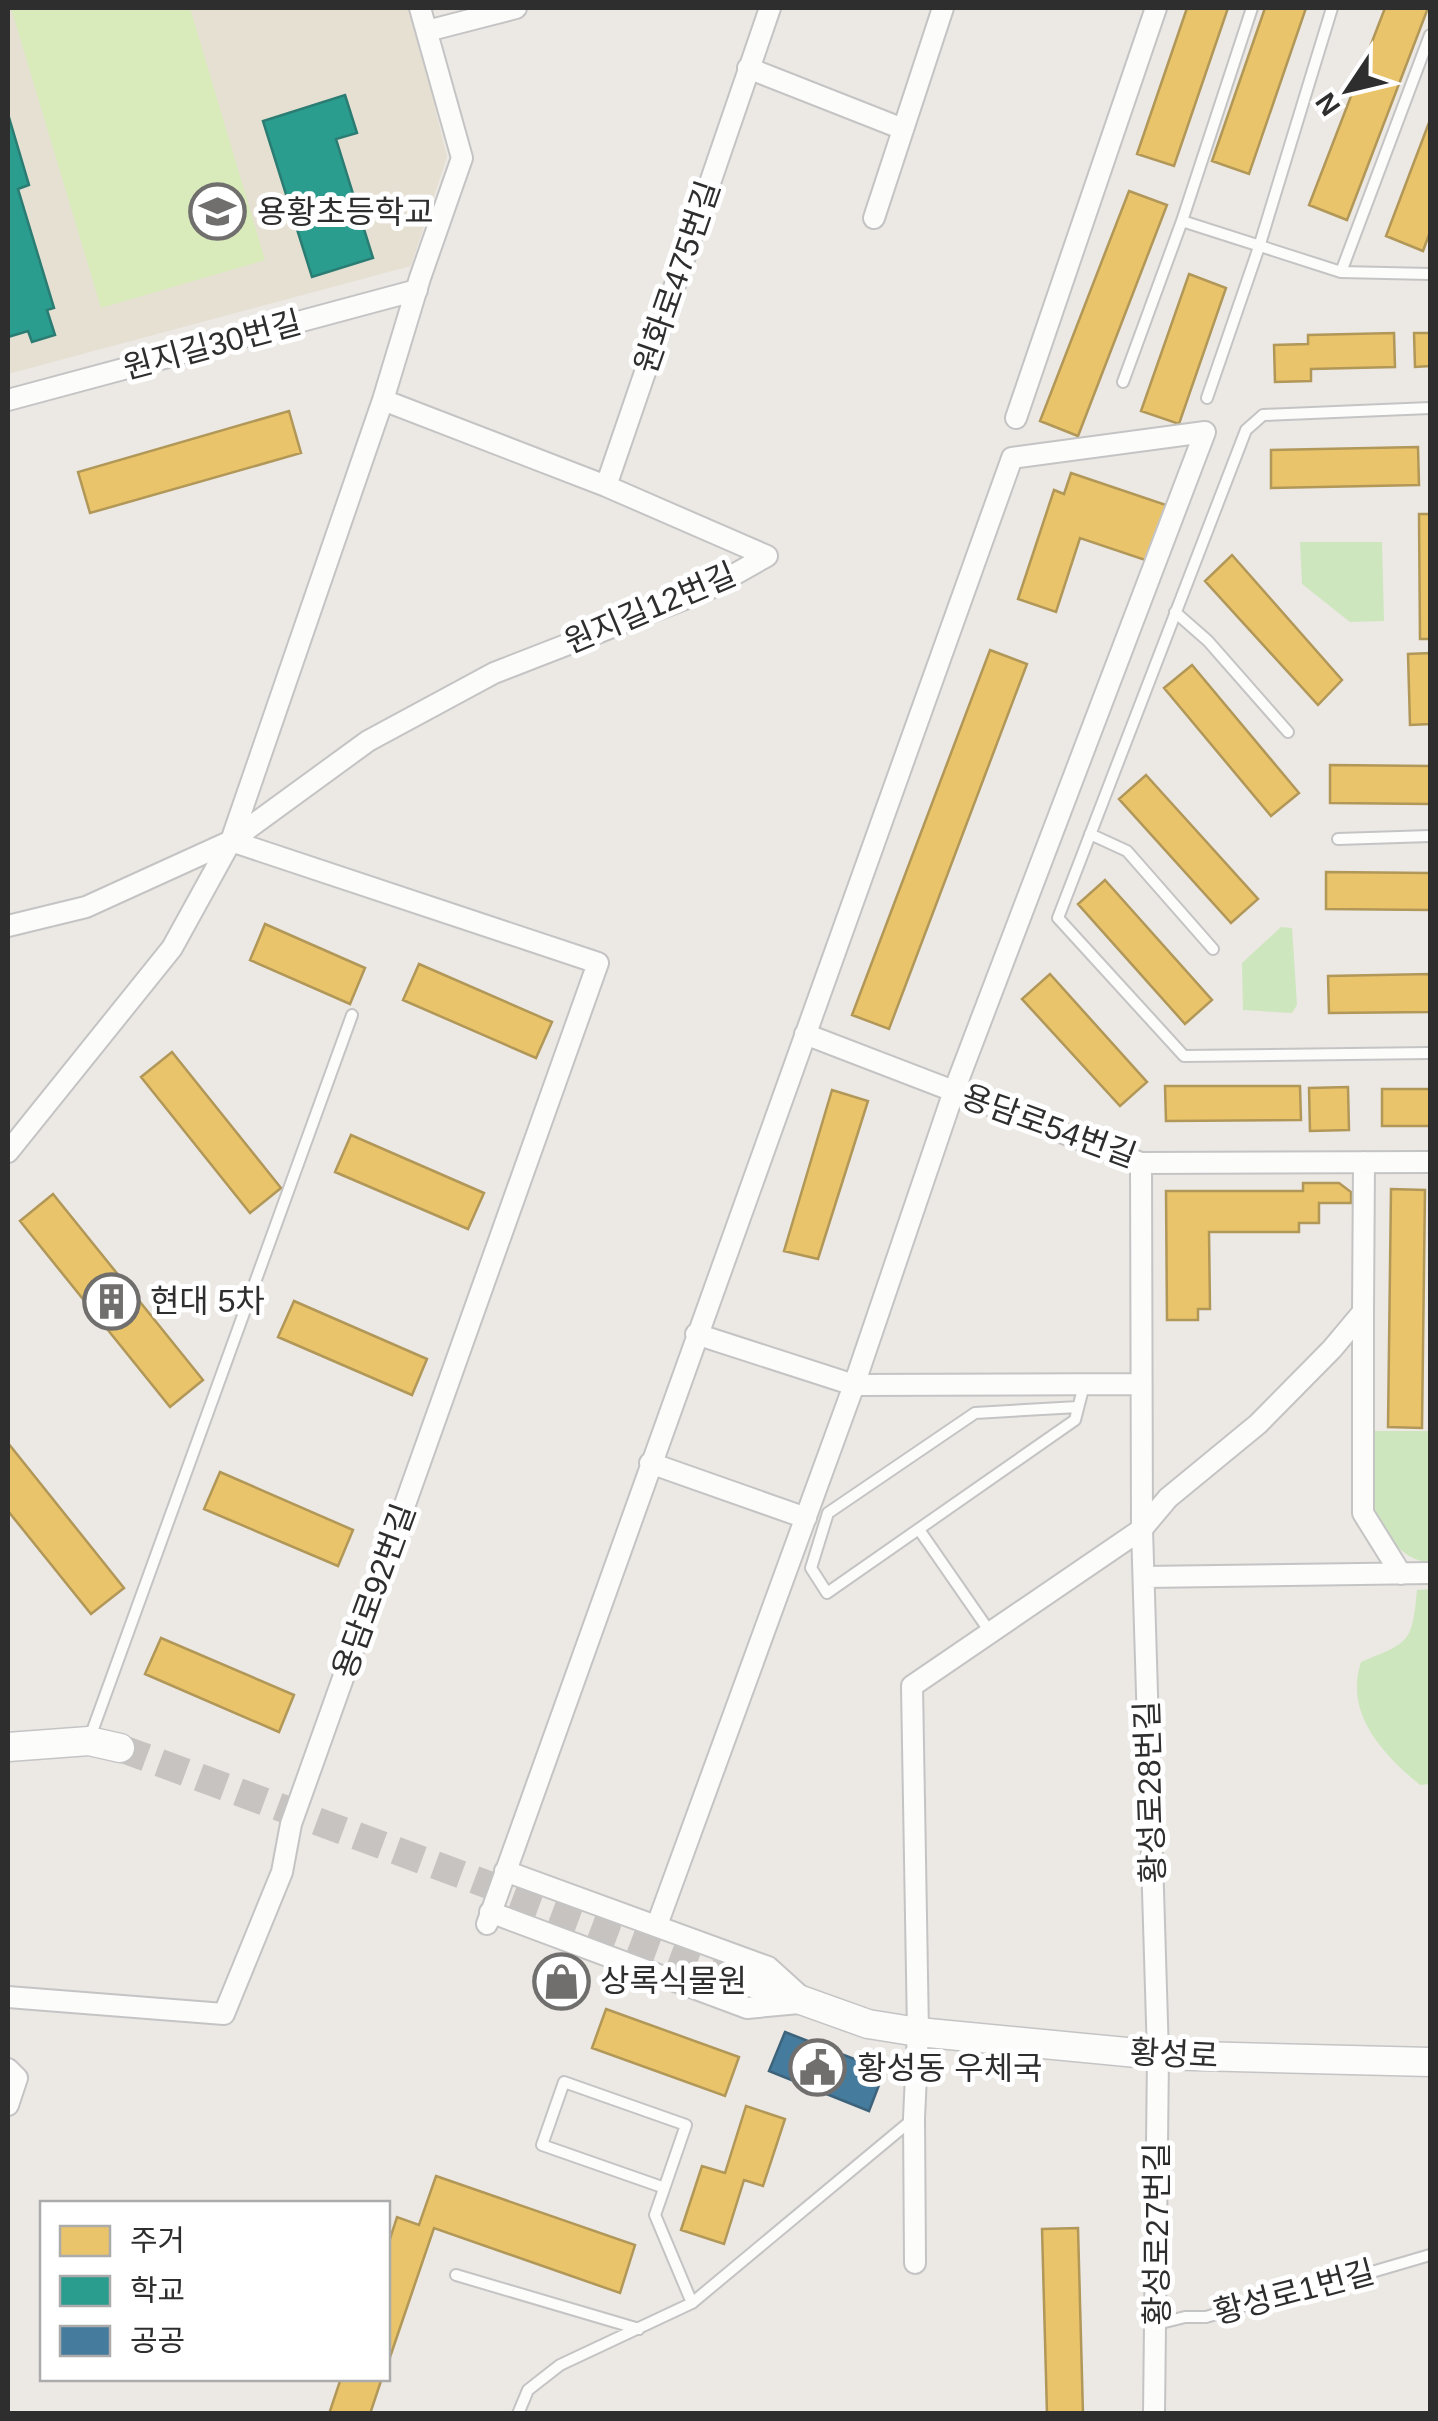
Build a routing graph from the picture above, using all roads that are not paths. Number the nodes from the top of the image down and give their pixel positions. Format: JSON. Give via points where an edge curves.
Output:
{"nodes":[{"id":1,"x":420,"y":8,"type":"edge"},
{"id":2,"x":516,"y":8,"type":"edge"},
{"id":3,"x":770,"y":8,"type":"edge"},
{"id":4,"x":943,"y":8,"type":"edge"},
{"id":5,"x":1156,"y":8,"type":"edge"},
{"id":6,"x":1252,"y":8,"type":"edge"},
{"id":7,"x":1332,"y":8,"type":"edge"},
{"id":8,"x":427,"y":31,"type":"junction"},
{"id":9,"x":1430,"y":35,"type":"edge"},
{"id":10,"x":748,"y":68,"type":"junction"},
{"id":11,"x":903,"y":130,"type":"junction"},
{"id":12,"x":874,"y":218,"type":"dead end"},
{"id":13,"x":1182,"y":221,"type":"junction"},
{"id":14,"x":1260,"y":247,"type":"junction"},
{"id":15,"x":1342,"y":272,"type":"junction"},
{"id":16,"x":1430,"y":274,"type":"edge"},
{"id":17,"x":416,"y":290,"type":"junction"},
{"id":18,"x":1123,"y":382,"type":"dead end"},
{"id":19,"x":1207,"y":398,"type":"dead end"},
{"id":20,"x":8,"y":400,"type":"edge"},
{"id":21,"x":383,"y":400,"type":"junction"},
{"id":22,"x":1430,"y":408,"type":"edge"},
{"id":23,"x":1016,"y":418,"type":"dead end"},
{"id":24,"x":606,"y":486,"type":"junction"},
{"id":25,"x":1175,"y":612,"type":"junction"},
{"id":26,"x":1288,"y":732,"type":"dead end"},
{"id":27,"x":1090,"y":834,"type":"junction"},
{"id":28,"x":1430,"y":836,"type":"edge"},
{"id":29,"x":1338,"y":839,"type":"dead end"},
{"id":30,"x":231,"y":842,"type":"junction"},
{"id":31,"x":8,"y":926,"type":"edge"},
{"id":32,"x":1212,"y":949,"type":"dead end"},
{"id":33,"x":352,"y":1015,"type":"dead end"},
{"id":34,"x":805,"y":1034,"type":"junction"},
{"id":35,"x":1430,"y":1053,"type":"edge"},
{"id":36,"x":954,"y":1091,"type":"junction"},
{"id":37,"x":8,"y":1152,"type":"edge"},
{"id":38,"x":1364,"y":1162,"type":"junction"},
{"id":39,"x":1430,"y":1162,"type":"edge"},
{"id":40,"x":1140,"y":1164,"type":"junction"},
{"id":41,"x":1363,"y":1312,"type":"junction"},
{"id":42,"x":696,"y":1334,"type":"junction"},
{"id":43,"x":1084,"y":1384,"type":"junction"},
{"id":44,"x":1141,"y":1384,"type":"junction"},
{"id":45,"x":854,"y":1385,"type":"junction"},
{"id":46,"x":1078,"y":1408,"type":"junction"},
{"id":47,"x":650,"y":1463,"type":"junction"},
{"id":48,"x":806,"y":1518,"type":"junction"},
{"id":49,"x":1142,"y":1529,"type":"junction"},
{"id":50,"x":920,"y":1530,"type":"junction"},
{"id":51,"x":1430,"y":1573,"type":"edge"},
{"id":52,"x":1401,"y":1574,"type":"junction"},
{"id":53,"x":1144,"y":1577,"type":"junction"},
{"id":54,"x":990,"y":1632,"type":"junction"},
{"id":55,"x":88,"y":1741,"type":"junction"},
{"id":56,"x":8,"y":1747,"type":"edge"},
{"id":57,"x":120,"y":1748,"type":"tunnel mouth"},
{"id":58,"x":505,"y":1870,"type":"junction"},
{"id":59,"x":656,"y":1925,"type":"junction"},
{"id":60,"x":745,"y":1980,"type":"tunnel mouth"},
{"id":61,"x":8,"y":1997,"type":"edge"},
{"id":62,"x":806,"y":2002,"type":"junction"},
{"id":63,"x":918,"y":2032,"type":"junction"},
{"id":64,"x":1158,"y":2055,"type":"junction"},
{"id":65,"x":1430,"y":2062,"type":"edge"},
{"id":66,"x":8,"y":2069,"type":"edge"},
{"id":67,"x":8,"y":2106,"type":"edge"},
{"id":68,"x":914,"y":2118,"type":"junction"},
{"id":69,"x":662,"y":2187,"type":"junction"},
{"id":70,"x":1430,"y":2256,"type":"edge"},
{"id":71,"x":915,"y":2263,"type":"dead end"},
{"id":72,"x":456,"y":2275,"type":"dead end"},
{"id":73,"x":692,"y":2303,"type":"junction"},
{"id":74,"x":1157,"y":2324,"type":"junction"},
{"id":75,"x":640,"y":2330,"type":"junction"},
{"id":76,"x":518,"y":2414,"type":"edge"},
{"id":77,"x":1154,"y":2414,"type":"edge"}],
"edges":[{"from":1,"to":8,"type":"street","name":"원지길12번길"},
{"from":2,"to":8,"type":"street"},
{"from":3,"to":10,"type":"street","name":"원화로475번길"},
{"from":4,"to":11,"type":"street"},
{"from":5,"to":23,"type":"street"},
{"from":6,"to":13,"type":"lane"},
{"from":7,"to":14,"type":"lane"},
{"from":8,"to":17,"type":"street","name":"원지길12번길","via":[[462,158]]},
{"from":9,"to":15,"type":"lane"},
{"from":10,"to":11,"type":"street"},
{"from":10,"to":24,"type":"street","name":"원화로475번길"},
{"from":11,"to":12,"type":"street"},
{"from":13,"to":14,"type":"lane"},
{"from":13,"to":18,"type":"lane"},
{"from":14,"to":15,"type":"lane"},
{"from":14,"to":19,"type":"lane"},
{"from":15,"to":16,"type":"lane"},
{"from":17,"to":20,"type":"street","name":"원지길30번길"},
{"from":17,"to":21,"type":"street","name":"원지길12번길"},
{"from":21,"to":24,"type":"street","name":"원지길12번길"},
{"from":21,"to":30,"type":"street","name":"원지길12번길"},
{"from":22,"to":25,"type":"lane","via":[[1263,415],[1246,430]]},
{"from":24,"to":30,"type":"street","name":"원지길12번길","via":[[766,556],[705,590],[494,673],[368,741]]},
{"from":25,"to":26,"type":"lane"},
{"from":25,"to":27,"type":"lane"},
{"from":27,"to":32,"type":"lane","via":[[1126,850]]},
{"from":27,"to":35,"type":"lane","via":[[1058,918],[1184,1056]]},
{"from":28,"to":29,"type":"lane"},
{"from":30,"to":31,"type":"street","via":[[86,907]]},
{"from":30,"to":37,"type":"street","name":"원지길12번길","via":[[172,948]]},
{"from":30,"to":61,"type":"street","name":"용담로92번길","via":[[598,964],[291,1824],[282,1872],[224,2014]]},
{"from":33,"to":55,"type":"lane"},
{"from":34,"to":36,"type":"street","name":"용담로54번길"},
{"from":34,"to":36,"type":"street","via":[[1012,458],[1204,432]]},
{"from":34,"to":42,"type":"street"},
{"from":36,"to":40,"type":"street","name":"용담로54번길"},
{"from":36,"to":45,"type":"street"},
{"from":38,"to":39,"type":"street","name":"용담로54번길"},
{"from":38,"to":40,"type":"street","name":"용담로54번길"},
{"from":38,"to":41,"type":"street"},
{"from":40,"to":44,"type":"street","name":"황성로28번길"},
{"from":41,"to":49,"type":"street","via":[[1258,1424],[1168,1498]]},
{"from":41,"to":52,"type":"street","via":[[1364,1512]]},
{"from":42,"to":45,"type":"street"},
{"from":42,"to":47,"type":"street"},
{"from":43,"to":44,"type":"street"},
{"from":43,"to":45,"type":"street"},
{"from":43,"to":46,"type":"lane"},
{"from":44,"to":49,"type":"street","name":"황성로28번길"},
{"from":45,"to":48,"type":"street"},
{"from":46,"to":50,"type":"lane","via":[[1075,1420]]},
{"from":46,"to":50,"type":"lane","via":[[975,1414],[828,1514],[811,1568],[827,1593]]},
{"from":47,"to":48,"type":"street"},
{"from":47,"to":58,"type":"street"},
{"from":48,"to":59,"type":"street"},
{"from":49,"to":53,"type":"street","name":"황성로28번길"},
{"from":49,"to":54,"type":"street"},
{"from":50,"to":54,"type":"lane"},
{"from":51,"to":52,"type":"street"},
{"from":52,"to":53,"type":"street"},
{"from":53,"to":64,"type":"street","name":"황성로28번길"},
{"from":54,"to":63,"type":"street","via":[[912,1686]]},
{"from":55,"to":56,"type":"street"},
{"from":55,"to":57,"type":"street"},
{"from":58,"to":59,"type":"street"},
{"from":58,"to":62,"type":"street","via":[[489,1918],[747,2008]]},
{"from":59,"to":62,"type":"street","via":[[768,1966]]},
{"from":60,"to":62,"type":"street","name":"황성로"},
{"from":62,"to":63,"type":"street","name":"황성로","via":[[868,2024]]},
{"from":63,"to":64,"type":"street","name":"황성로"},
{"from":63,"to":68,"type":"street"},
{"from":64,"to":65,"type":"street","name":"황성로"},
{"from":64,"to":74,"type":"street","name":"황성로27번길"},
{"from":66,"to":67,"type":"street","via":[[16,2078]]},
{"from":68,"to":71,"type":"street"},
{"from":68,"to":73,"type":"lane"},
{"from":69,"to":69,"type":"lane","via":[[686,2124],[564,2082],[542,2145]]},
{"from":69,"to":73,"type":"lane","via":[[655,2215]]},
{"from":70,"to":74,"type":"lane","name":"황성로1번길","via":[[1206,2318]]},
{"from":72,"to":75,"type":"lane"},
{"from":73,"to":75,"type":"lane"},
{"from":74,"to":77,"type":"street","name":"황성로27번길"},
{"from":75,"to":76,"type":"lane","via":[[560,2366],[528,2390]]}]}
